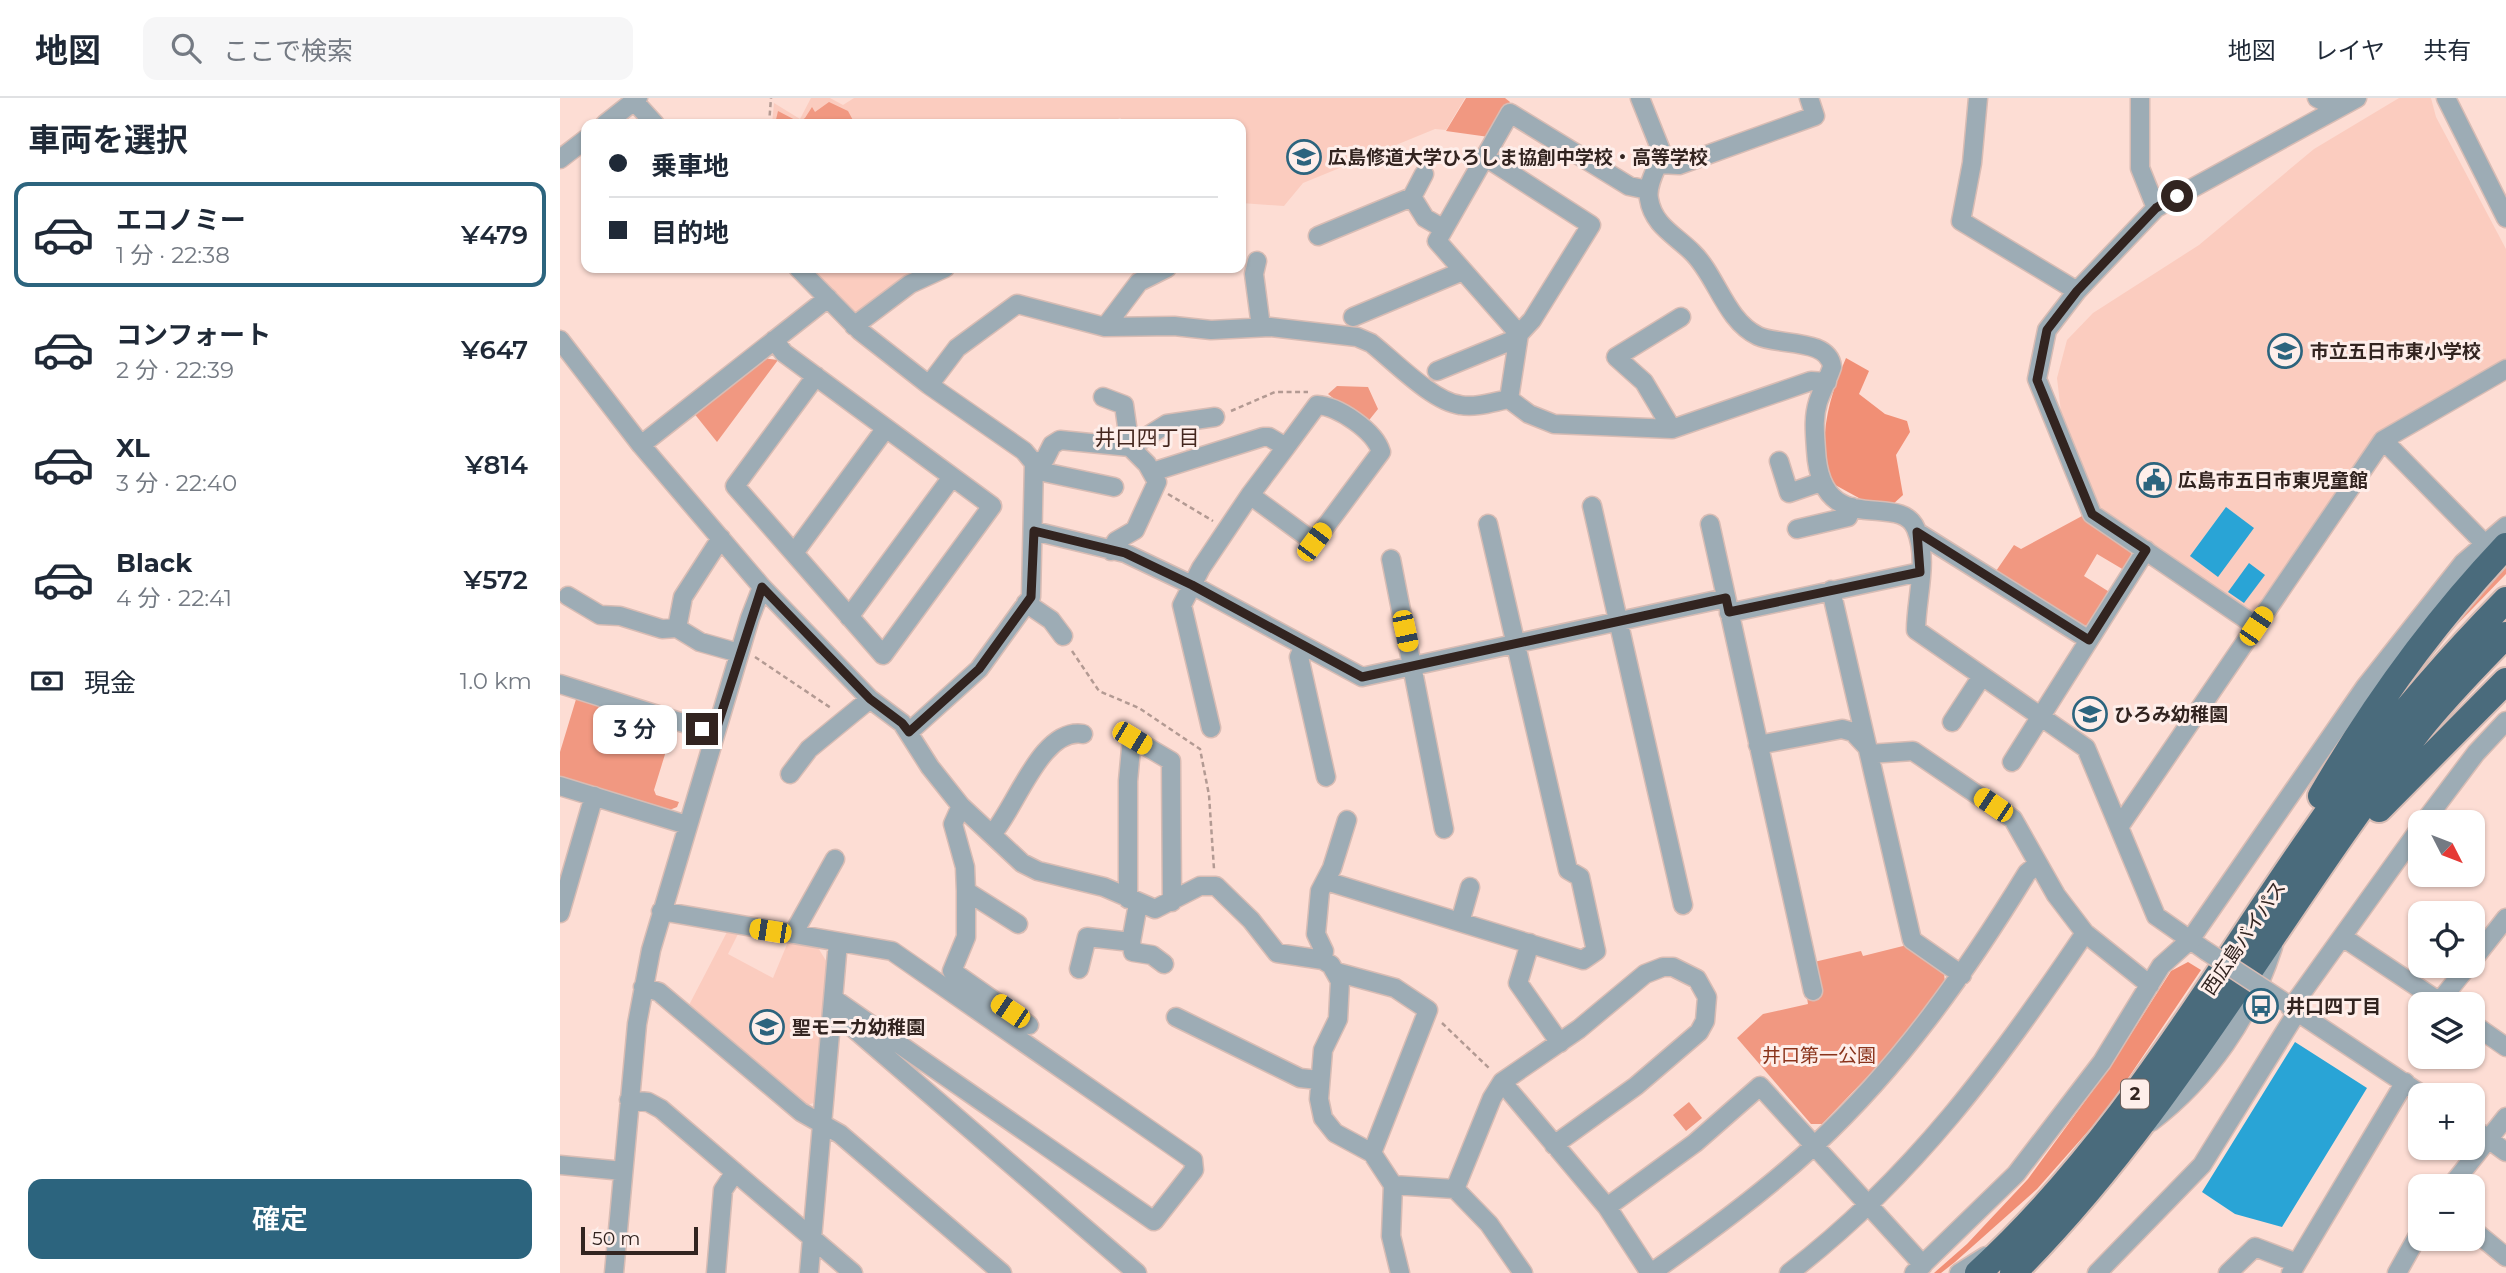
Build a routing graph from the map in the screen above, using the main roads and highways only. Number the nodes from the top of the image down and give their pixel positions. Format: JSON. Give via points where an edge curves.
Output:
{"nodes":[{"id":1,"x":2495,"y":544,"type":"edge"},
{"id":2,"x":2506,"y":600,"type":"edge"},
{"id":3,"x":2506,"y":635,"type":"edge"},
{"id":4,"x":2506,"y":681,"type":"edge"},
{"id":5,"x":2281,"y":911,"type":"junction"},
{"id":6,"x":1978,"y":1273,"type":"edge"},
{"id":7,"x":2012,"y":1273,"type":"edge"}],
"edges":[{"from":1,"to":5,"type":"highway","via":[[2478,575],[2383,694],[2312,812]]},
{"from":2,"to":5,"type":"highway","name":"西広島バイパス","number":"2","via":[[2407,708],[2356,773]]},
{"from":3,"to":5,"type":"highway","name":"西広島バイパス","number":"2","via":[[2422,726]]},
{"from":4,"to":5,"type":"highway"},
{"from":5,"to":6,"type":"highway","name":"西広島バイパス","number":"2","via":[[2055,1195]]},
{"from":5,"to":7,"type":"highway","name":"西広島バイパス","number":"2","via":[[2190,1059],[2133,1136]]}]}
